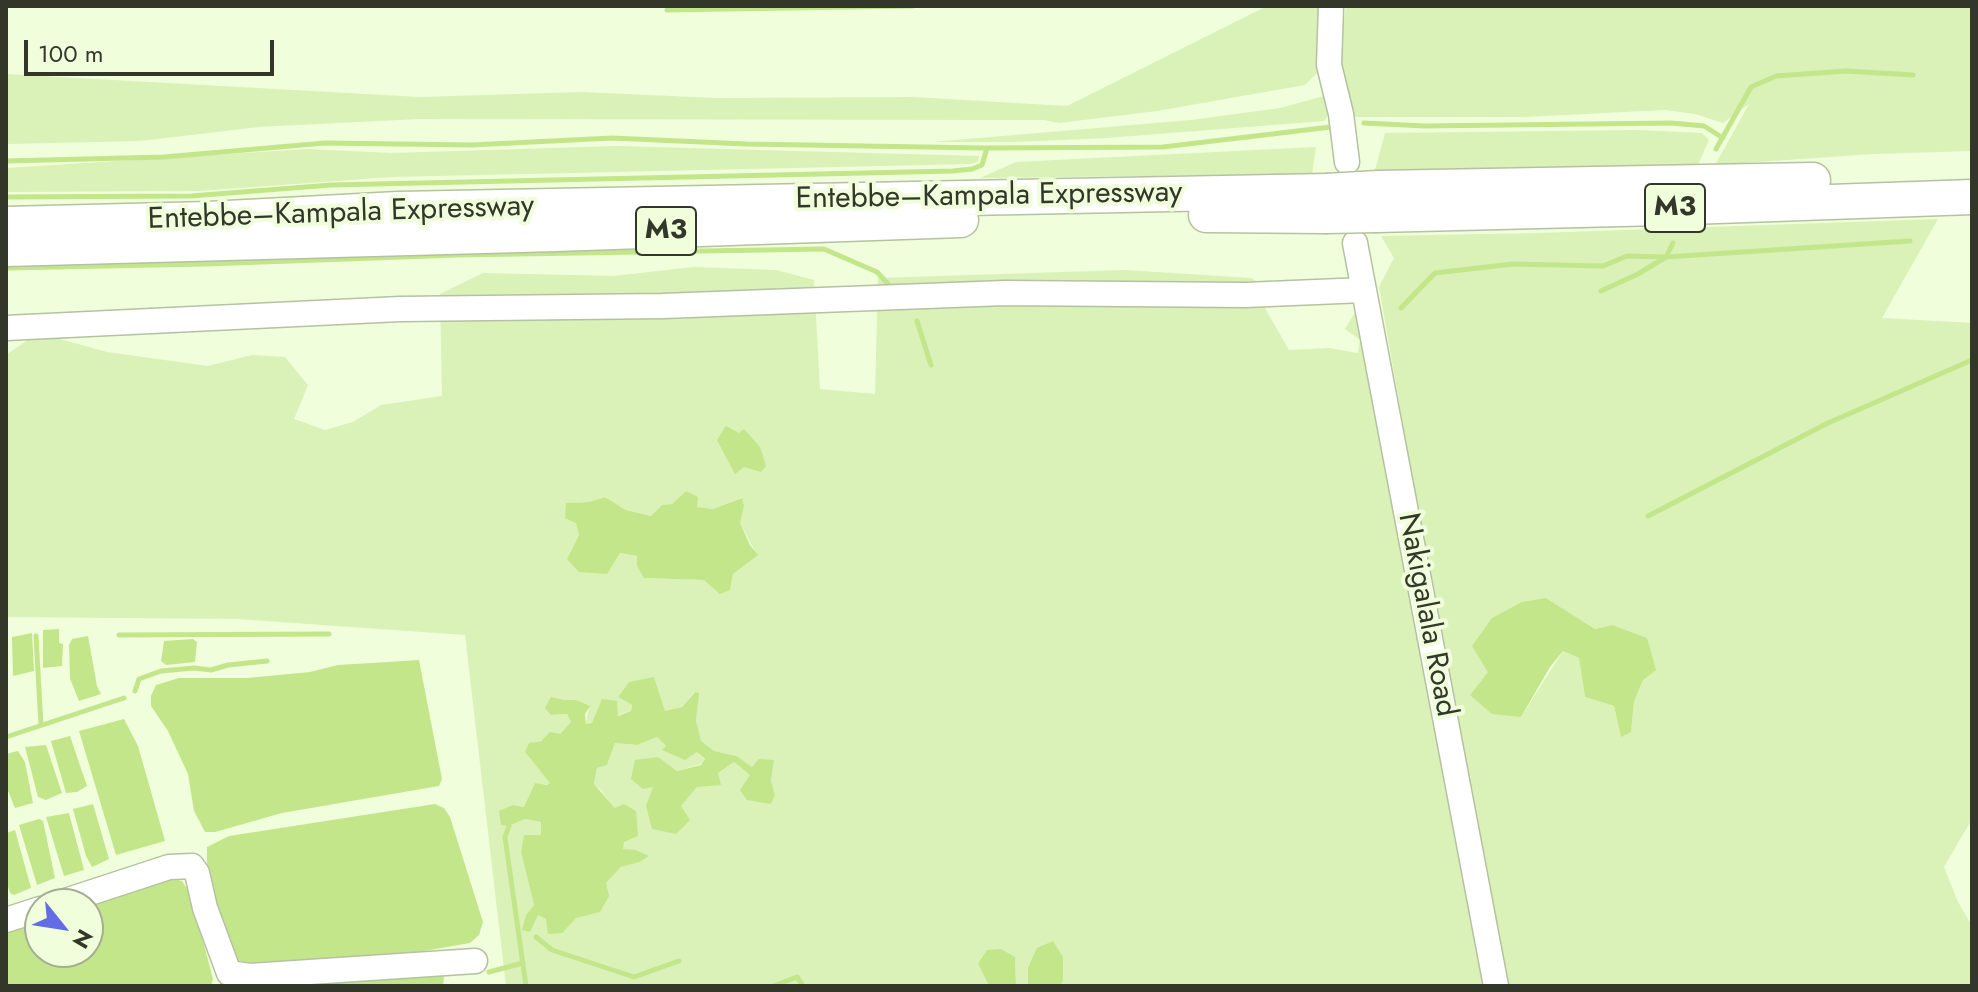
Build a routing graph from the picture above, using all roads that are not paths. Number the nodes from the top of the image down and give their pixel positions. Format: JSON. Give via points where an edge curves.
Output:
{"nodes":[{"id":1,"x":1331,"y":6,"type":"edge"},
{"id":2,"x":1347,"y":162,"type":"dead end"},
{"id":3,"x":1972,"y":173,"type":"edge"},
{"id":4,"x":1972,"y":197,"type":"edge"},
{"id":5,"x":1377,"y":202,"type":"junction"},
{"id":6,"x":1326,"y":203,"type":"junction"},
{"id":7,"x":6,"y":224,"type":"edge"},
{"id":8,"x":1355,"y":243,"type":"dead end"},
{"id":9,"x":6,"y":249,"type":"edge"},
{"id":10,"x":1364,"y":290,"type":"junction"},
{"id":11,"x":6,"y":328,"type":"edge"},
{"id":12,"x":104,"y":888,"type":"edge"},
{"id":13,"x":475,"y":961,"type":"dead end"},
{"id":14,"x":1496,"y":986,"type":"edge"}],
"edges":[{"from":1,"to":2,"type":"street","via":[[1329,65]]},
{"from":3,"to":5,"type":"highway","name":"Entebbe–Kampala Expressway","number":"M3"},
{"from":4,"to":5,"type":"highway","name":"Entebbe–Kampala Expressway","number":"M3","via":[[1553,212]]},
{"from":5,"to":6,"type":"highway","name":"Entebbe–Kampala Expressway","number":"M3","bridge":true},
{"from":6,"to":7,"type":"highway","name":"Entebbe–Kampala Expressway","number":"M3","via":[[398,209]]},
{"from":6,"to":9,"type":"highway","number":"M3","via":[[1110,215]]},
{"from":8,"to":10,"type":"street","name":"Nakigalala Road"},
{"from":10,"to":11,"type":"street","via":[[1245,295],[1005,293],[400,309]]},
{"from":10,"to":14,"type":"street","name":"Nakigalala Road"},
{"from":12,"to":13,"type":"street","via":[[169,867],[192,866],[229,973],[250,976]]}]}
